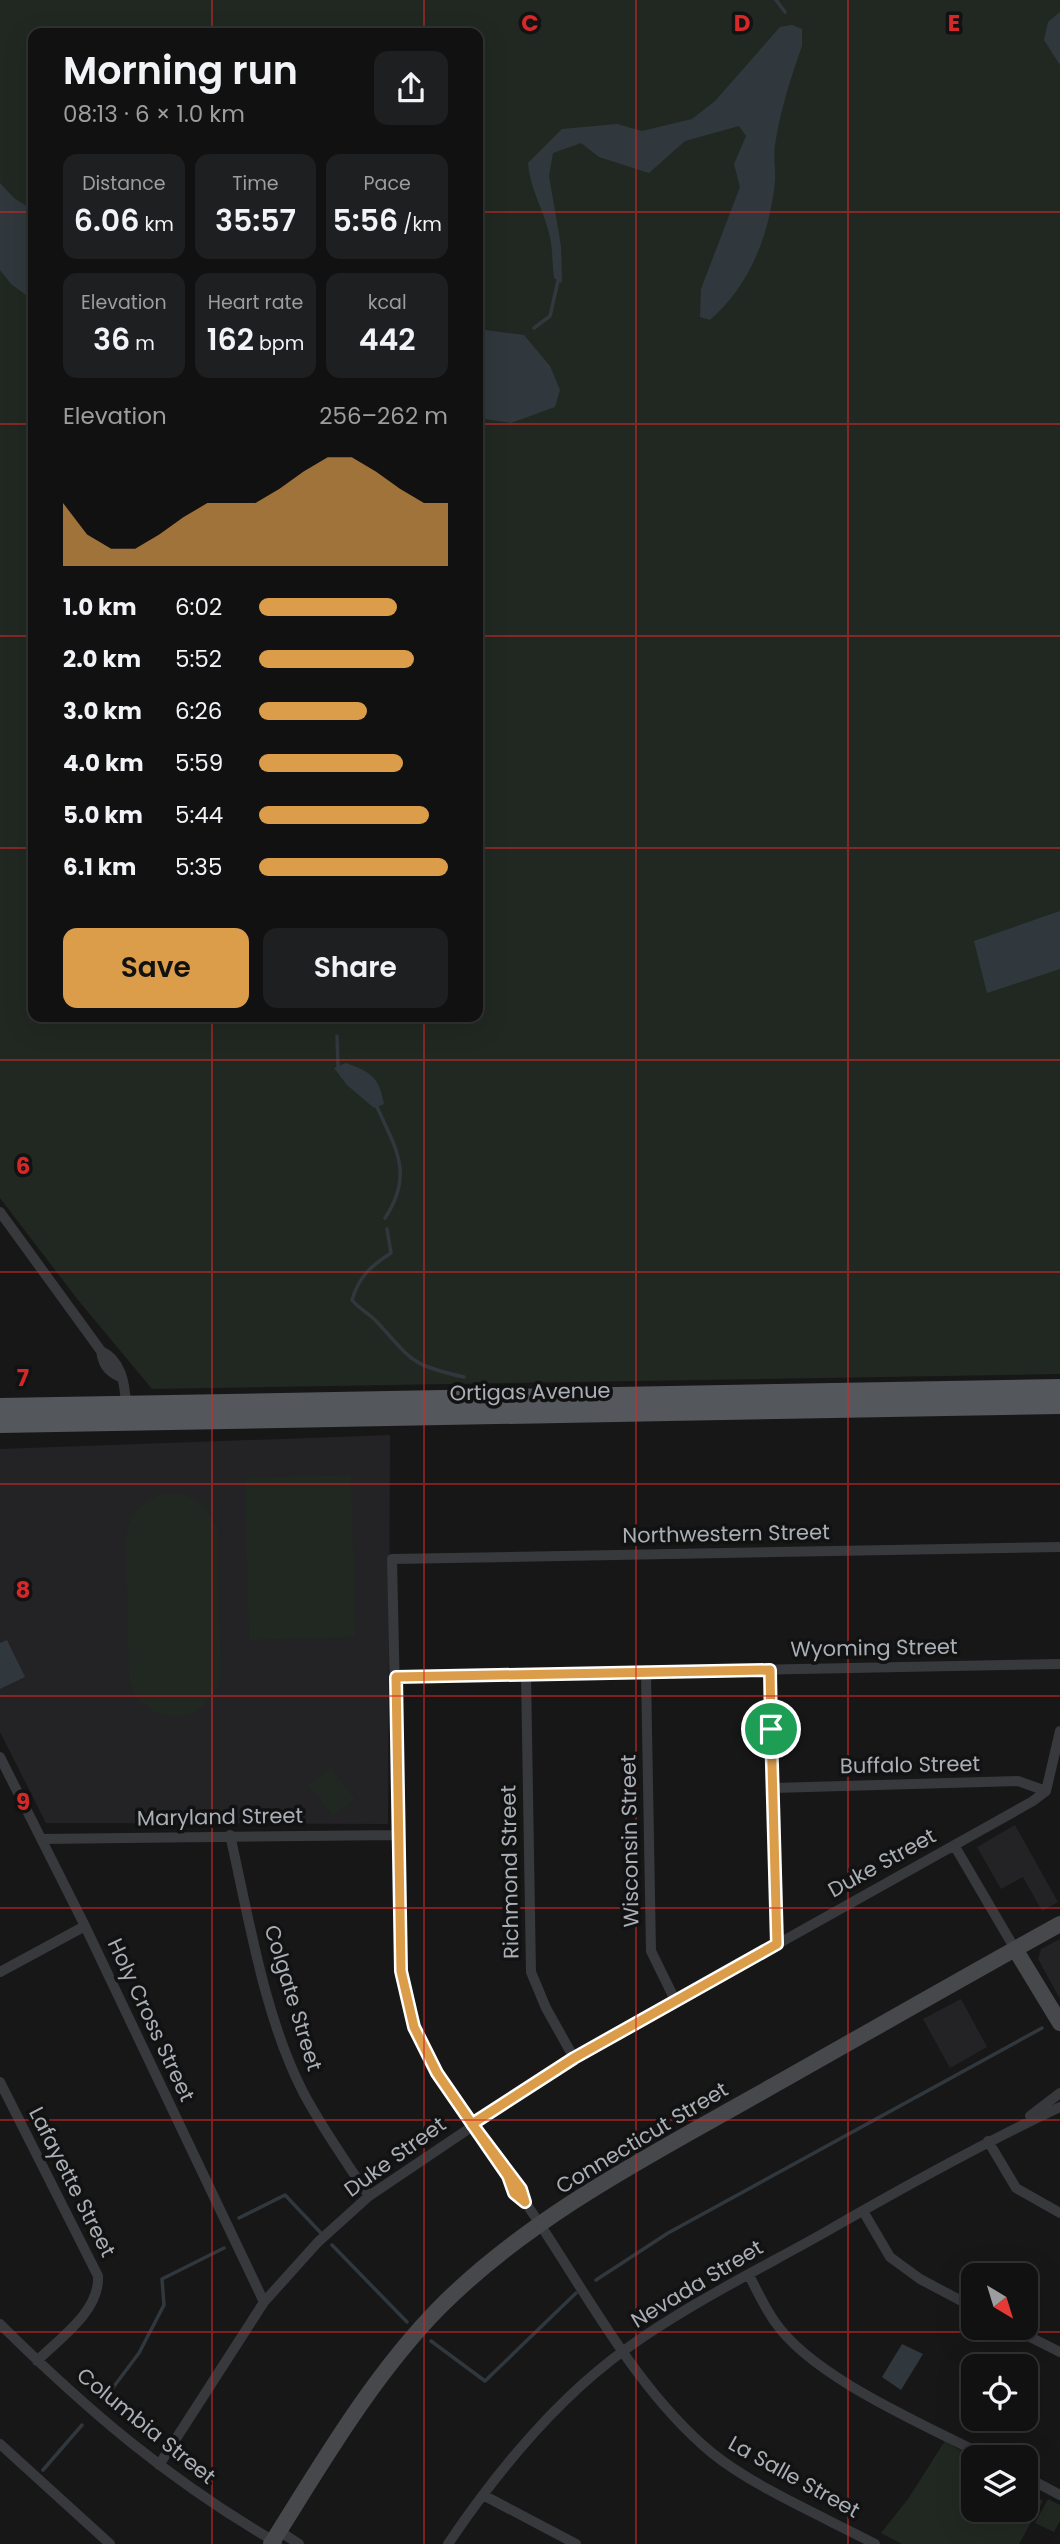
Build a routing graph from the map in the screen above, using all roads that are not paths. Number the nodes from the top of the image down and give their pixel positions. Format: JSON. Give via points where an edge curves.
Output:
{"nodes":[{"id":1,"x":0,"y":1212,"type":"edge"},
{"id":2,"x":0,"y":1233,"type":"edge"},
{"id":3,"x":15,"y":1233,"type":"junction"},
{"id":4,"x":1060,"y":1388,"type":"edge"},
{"id":5,"x":126,"y":1405,"type":"junction"},
{"id":6,"x":1060,"y":1405,"type":"edge"},
{"id":7,"x":0,"y":1407,"type":"edge"},
{"id":8,"x":0,"y":1424,"type":"edge"},
{"id":9,"x":1060,"y":1547,"type":"edge"},
{"id":10,"x":392,"y":1559,"type":"joint"},
{"id":11,"x":1060,"y":1664,"type":"edge"},
{"id":12,"x":770,"y":1670,"type":"junction"},
{"id":13,"x":646,"y":1673,"type":"junction"},
{"id":14,"x":526,"y":1675,"type":"junction"},
{"id":15,"x":396,"y":1677,"type":"junction"},
{"id":16,"x":1060,"y":1731,"type":"edge"},
{"id":17,"x":0,"y":1757,"type":"edge"},
{"id":18,"x":773,"y":1788,"type":"junction"},
{"id":19,"x":1045,"y":1791,"type":"junction"},
{"id":20,"x":230,"y":1835,"type":"junction"},
{"id":21,"x":399,"y":1835,"type":"junction"},
{"id":22,"x":41,"y":1839,"type":"junction"},
{"id":23,"x":954,"y":1845,"type":"junction"},
{"id":24,"x":1060,"y":1924,"type":"edge"},
{"id":25,"x":85,"y":1926,"type":"junction"},
{"id":26,"x":777,"y":1944,"type":"junction"},
{"id":27,"x":1015,"y":1949,"type":"junction"},
{"id":28,"x":0,"y":1972,"type":"edge"},
{"id":29,"x":676,"y":2002,"type":"junction"},
{"id":30,"x":1060,"y":2023,"type":"edge"},
{"id":31,"x":574,"y":2058,"type":"junction"},
{"id":32,"x":0,"y":2082,"type":"edge"},
{"id":33,"x":1060,"y":2093,"type":"edge"},
{"id":34,"x":1060,"y":2106,"type":"edge"},
{"id":35,"x":472,"y":2124,"type":"junction"},
{"id":36,"x":1019,"y":2124,"type":"junction"},
{"id":37,"x":988,"y":2141,"type":"junction"},
{"id":38,"x":369,"y":2196,"type":"junction"},
{"id":39,"x":863,"y":2211,"type":"junction"},
{"id":40,"x":1060,"y":2213,"type":"edge"},
{"id":41,"x":539,"y":2224,"type":"junction"},
{"id":42,"x":749,"y":2275,"type":"junction"},
{"id":43,"x":961,"y":2301,"type":"edge"},
{"id":44,"x":264,"y":2302,"type":"junction"},
{"id":45,"x":0,"y":2324,"type":"edge"},
{"id":46,"x":1036,"y":2340,"type":"edge"},
{"id":47,"x":624,"y":2350,"type":"junction"},
{"id":48,"x":1060,"y":2352,"type":"edge"},
{"id":49,"x":37,"y":2361,"type":"junction"},
{"id":50,"x":0,"y":2444,"type":"edge"},
{"id":51,"x":964,"y":2445,"type":"edge"},
{"id":52,"x":159,"y":2465,"type":"junction"},
{"id":53,"x":1038,"y":2484,"type":"edge"},
{"id":54,"x":483,"y":2495,"type":"junction"},
{"id":55,"x":1060,"y":2496,"type":"edge"},
{"id":56,"x":276,"y":2540,"type":"edge"},
{"id":57,"x":110,"y":2544,"type":"edge"},
{"id":58,"x":299,"y":2544,"type":"edge"},
{"id":59,"x":448,"y":2544,"type":"edge"},
{"id":60,"x":576,"y":2544,"type":"edge"},
{"id":61,"x":875,"y":2544,"type":"edge"}],
"edges":[{"from":1,"to":3,"type":"street"},
{"from":2,"to":3,"type":"street"},
{"from":3,"to":5,"type":"street","via":[[101,1350],[119,1367]]},
{"from":4,"to":5,"type":"main road","name":"Ortigas Avenue"},
{"from":5,"to":7,"type":"main road","name":"Ortigas Avenue"},
{"from":6,"to":8,"type":"main road","name":"Ortigas Avenue"},
{"from":9,"to":10,"type":"street","name":"Northwestern Street"},
{"from":10,"to":15,"type":"street","name":"La Salle Street"},
{"from":11,"to":12,"type":"street","name":"Wyoming Street"},
{"from":12,"to":13,"type":"street","name":"Wyoming Street"},
{"from":12,"to":18,"type":"street"},
{"from":13,"to":14,"type":"street","name":"Wyoming Street"},
{"from":13,"to":29,"type":"street","name":"Wisconsin Street","via":[[651,1951]]},
{"from":14,"to":15,"type":"street","name":"Wyoming Street"},
{"from":14,"to":31,"type":"street","name":"Richmond Street","via":[[531,1972]]},
{"from":15,"to":21,"type":"street","name":"La Salle Street"},
{"from":16,"to":19,"type":"street"},
{"from":17,"to":22,"type":"street","name":"Holy Cross Street"},
{"from":18,"to":19,"type":"street","name":"Buffalo Street","via":[[1018,1781]]},
{"from":18,"to":26,"type":"street"},
{"from":19,"to":23,"type":"street","name":"Duke Street"},
{"from":20,"to":21,"type":"street","name":"Maryland Street"},
{"from":20,"to":22,"type":"street","name":"Maryland Street"},
{"from":20,"to":38,"type":"street","name":"Colgate Street","via":[[283,2043],[303,2091]]},
{"from":21,"to":35,"type":"street","name":"La Salle Street","via":[[401,1971],[414,2027],[437,2073]]},
{"from":22,"to":25,"type":"street","name":"Holy Cross Street"},
{"from":23,"to":26,"type":"street","name":"Duke Street"},
{"from":23,"to":27,"type":"street"},
{"from":24,"to":27,"type":"street","name":"Connecticut Street"},
{"from":25,"to":28,"type":"street"},
{"from":25,"to":44,"type":"street","name":"Holy Cross Street"},
{"from":26,"to":29,"type":"street","name":"Duke Street"},
{"from":27,"to":30,"type":"street"},
{"from":27,"to":41,"type":"street","name":"Connecticut Street","via":[[629,2166]]},
{"from":29,"to":31,"type":"street","name":"Duke Street"},
{"from":31,"to":35,"type":"street","name":"Duke Street"},
{"from":32,"to":49,"type":"street","name":"Lafayette Street","via":[[98,2276],[93,2303]]},
{"from":33,"to":36,"type":"street","name":"Nevada Street"},
{"from":34,"to":36,"type":"street","name":"Nevada Street"},
{"from":35,"to":38,"type":"street","name":"Duke Street"},
{"from":35,"to":41,"type":"street","name":"La Salle Street","via":[[521,2189]]},
{"from":36,"to":37,"type":"street","name":"Nevada Street"},
{"from":37,"to":39,"type":"street","name":"Nevada Street"},
{"from":37,"to":40,"type":"street","via":[[1016,2188]]},
{"from":38,"to":44,"type":"street","name":"Duke Street","via":[[318,2242]]},
{"from":39,"to":42,"type":"street","name":"Nevada Street"},
{"from":39,"to":43,"type":"street","via":[[890,2257]]},
{"from":41,"to":47,"type":"street","name":"La Salle Street"},
{"from":41,"to":56,"type":"street","name":"Connecticut Street","via":[[479,2270],[419,2331],[354,2418]]},
{"from":42,"to":47,"type":"street","name":"Nevada Street"},
{"from":42,"to":51,"type":"street","via":[[776,2323],[810,2359]]},
{"from":44,"to":52,"type":"street","name":"Duke Street"},
{"from":45,"to":49,"type":"street","name":"Columbia Street"},
{"from":46,"to":48,"type":"street"},
{"from":47,"to":54,"type":"street","name":"Nevada Street","via":[[570,2397]]},
{"from":47,"to":61,"type":"street","name":"La Salle Street","via":[[687,2430],[715,2455]]},
{"from":49,"to":52,"type":"street","name":"Columbia Street","via":[[90,2412]]},
{"from":50,"to":57,"type":"street"},
{"from":52,"to":56,"type":"street","name":"Columbia Street"},
{"from":53,"to":55,"type":"street"},
{"from":54,"to":59,"type":"street","name":"Nevada Street"},
{"from":54,"to":60,"type":"street"},
{"from":56,"to":58,"type":"street","name":"Columbia Street"}]}
